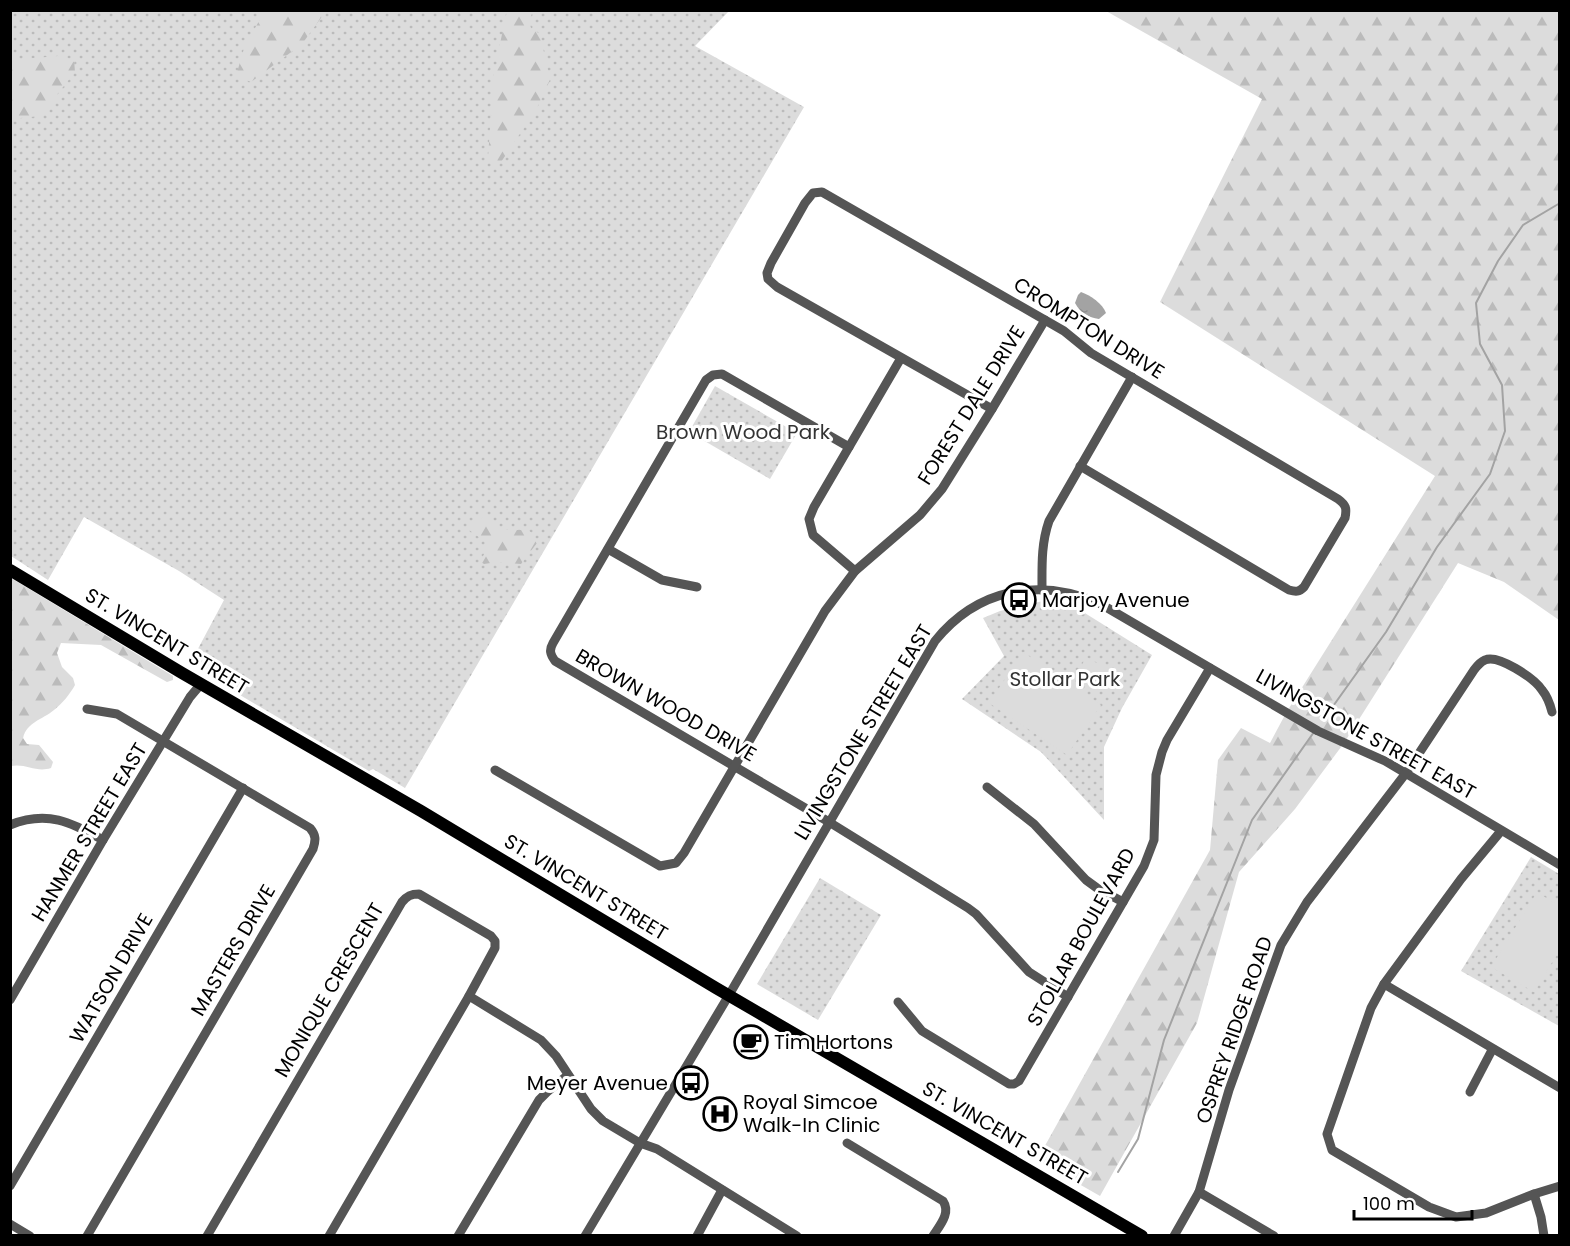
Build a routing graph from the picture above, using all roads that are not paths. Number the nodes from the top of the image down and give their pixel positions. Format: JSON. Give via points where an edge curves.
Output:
{"nodes":[{"id":1,"x":1045,"y":320,"type":"junction"},
{"id":2,"x":901,"y":358,"type":"junction"},
{"id":3,"x":1132,"y":377,"type":"junction"},
{"id":4,"x":992,"y":409,"type":"junction"},
{"id":5,"x":849,"y":447,"type":"junction"},
{"id":6,"x":1080,"y":466,"type":"junction"},
{"id":7,"x":608,"y":549,"type":"junction"},
{"id":8,"x":10,"y":570,"type":"edge"},
{"id":9,"x":855,"y":571,"type":"junction"},
{"id":10,"x":697,"y":587,"type":"dead end"},
{"id":11,"x":1042,"y":590,"type":"junction"},
{"id":12,"x":1210,"y":668,"type":"junction"},
{"id":13,"x":201,"y":684,"type":"junction"},
{"id":14,"x":87,"y":709,"type":"dead end"},
{"id":15,"x":1552,"y":712,"type":"dead end"},
{"id":16,"x":164,"y":741,"type":"junction"},
{"id":17,"x":735,"y":766,"type":"junction"},
{"id":18,"x":495,"y":770,"type":"dead end"},
{"id":19,"x":1406,"y":773,"type":"junction"},
{"id":20,"x":987,"y":787,"type":"dead end"},
{"id":21,"x":243,"y":788,"type":"junction"},
{"id":22,"x":829,"y":822,"type":"junction"},
{"id":23,"x":10,"y":825,"type":"edge"},
{"id":24,"x":1500,"y":831,"type":"junction"},
{"id":25,"x":103,"y":840,"type":"junction"},
{"id":26,"x":1560,"y":866,"type":"edge"},
{"id":27,"x":1123,"y":902,"type":"junction"},
{"id":28,"x":1384,"y":984,"type":"junction"},
{"id":29,"x":729,"y":995,"type":"junction"},
{"id":30,"x":469,"y":996,"type":"junction"},
{"id":31,"x":1068,"y":997,"type":"junction"},
{"id":32,"x":10,"y":1000,"type":"edge"},
{"id":33,"x":898,"y":1002,"type":"dead end"},
{"id":34,"x":1492,"y":1050,"type":"junction"},
{"id":35,"x":568,"y":1075,"type":"junction"},
{"id":36,"x":1560,"y":1088,"type":"edge"},
{"id":37,"x":1470,"y":1092,"type":"dead end"},
{"id":38,"x":640,"y":1143,"type":"junction"},
{"id":39,"x":847,"y":1143,"type":"dead end"},
{"id":40,"x":10,"y":1186,"type":"edge"},
{"id":41,"x":1560,"y":1186,"type":"edge"},
{"id":42,"x":722,"y":1190,"type":"junction"},
{"id":43,"x":1199,"y":1192,"type":"junction"},
{"id":44,"x":1534,"y":1194,"type":"junction"},
{"id":45,"x":10,"y":1224,"type":"edge"},
{"id":46,"x":30,"y":1236,"type":"edge"},
{"id":47,"x":87,"y":1236,"type":"edge"},
{"id":48,"x":207,"y":1236,"type":"edge"},
{"id":49,"x":329,"y":1236,"type":"edge"},
{"id":50,"x":458,"y":1236,"type":"edge"},
{"id":51,"x":585,"y":1236,"type":"edge"},
{"id":52,"x":697,"y":1236,"type":"edge"},
{"id":53,"x":797,"y":1236,"type":"edge"},
{"id":54,"x":933,"y":1236,"type":"edge"},
{"id":55,"x":1142,"y":1236,"type":"edge"},
{"id":56,"x":1174,"y":1236,"type":"edge"},
{"id":57,"x":1274,"y":1236,"type":"edge"},
{"id":58,"x":1544,"y":1236,"type":"edge"}],
"edges":[{"from":1,"to":2,"type":"street","name":"CROMPTON DRIVE","via":[[822,192],[813,193],[771,263],[768,279]]},
{"from":1,"to":3,"type":"street","name":"CROMPTON DRIVE"},
{"from":1,"to":4,"type":"street","name":"FOREST DALE DRIVE"},
{"from":2,"to":4,"type":"street","name":"CROMPTON DRIVE"},
{"from":2,"to":5,"type":"street"},
{"from":3,"to":6,"type":"street"},
{"from":3,"to":6,"type":"street","name":"CROMPTON DRIVE","via":[[1344,503],[1344,518],[1308,581],[1301,591],[1289,590]]},
{"from":4,"to":9,"type":"street","name":"FOREST DALE DRIVE","via":[[933,500]]},
{"from":5,"to":7,"type":"street","name":"BROWN WOOD DRIVE","via":[[722,374],[713,375],[706,380]]},
{"from":5,"to":9,"type":"street","via":[[809,519],[813,535]]},
{"from":6,"to":11,"type":"street","via":[[1044,534]]},
{"from":7,"to":10,"type":"street","via":[[662,580]]},
{"from":7,"to":17,"type":"street","name":"BROWN WOOD DRIVE","via":[[553,643],[551,656]]},
{"from":8,"to":13,"type":"main road","name":"ST. VINCENT STREET"},
{"from":9,"to":17,"type":"street","name":"FOREST DALE DRIVE","via":[[825,611]]},
{"from":11,"to":12,"type":"street","name":"LIVINGSTONE STREET EAST","via":[[1065,591],[1099,603]]},
{"from":11,"to":22,"type":"street","name":"LIVINGSTONE STREET EAST","via":[[1008,593],[985,602],[944,630]]},
{"from":12,"to":19,"type":"street","name":"LIVINGSTONE STREET EAST","via":[[1318,731]]},
{"from":12,"to":27,"type":"street","name":"STOLLAR BOULEVARD","via":[[1162,752],[1156,775],[1154,840]]},
{"from":13,"to":16,"type":"street","name":"HANMER STREET EAST"},
{"from":13,"to":29,"type":"main road","name":"ST. VINCENT STREET"},
{"from":14,"to":16,"type":"street","name":"MASTERS DRIVE","via":[[117,714]]},
{"from":15,"to":19,"type":"street","name":"OSPREY RIDGE ROAD","via":[[1543,691],[1531,679],[1500,661],[1485,660],[1474,670]]},
{"from":16,"to":21,"type":"street","name":"MASTERS DRIVE"},
{"from":16,"to":25,"type":"street","name":"HANMER STREET EAST"},
{"from":17,"to":18,"type":"street","name":"FOREST DALE DRIVE","via":[[684,853],[676,862],[660,866]]},
{"from":17,"to":22,"type":"street","name":"BROWN WOOD DRIVE"},
{"from":19,"to":24,"type":"street","name":"LIVINGSTONE STREET EAST"},
{"from":19,"to":43,"type":"street","name":"OSPREY RIDGE ROAD","via":[[1307,902],[1281,945],[1229,1090]]},
{"from":20,"to":27,"type":"street","via":[[1034,824],[1086,880]]},
{"from":21,"to":40,"type":"street","name":"WATSON DRIVE"},
{"from":21,"to":47,"type":"street","name":"MASTERS DRIVE","via":[[310,828],[315,843]]},
{"from":22,"to":29,"type":"street","name":"LIVINGSTONE STREET EAST"},
{"from":22,"to":31,"type":"street","name":"BROWN WOOD DRIVE","via":[[968,908],[1029,972]]},
{"from":23,"to":25,"type":"street","via":[[39,818],[62,820]]},
{"from":24,"to":26,"type":"street","name":"LIVINGSTONE STREET EAST"},
{"from":24,"to":28,"type":"street"},
{"from":25,"to":32,"type":"street","name":"HANMER STREET EAST"},
{"from":27,"to":31,"type":"street","name":"STOLLAR BOULEVARD"},
{"from":28,"to":34,"type":"street"},
{"from":28,"to":44,"type":"street","via":[[1371,1008],[1327,1134],[1332,1150],[1429,1207],[1456,1217],[1486,1213]]},
{"from":29,"to":38,"type":"street","name":"LIVINGSTONE STREET EAST"},
{"from":29,"to":55,"type":"main road","name":"ST. VINCENT STREET"},
{"from":30,"to":35,"type":"street","via":[[541,1040]]},
{"from":30,"to":48,"type":"street","name":"MONIQUE CRESCENT","via":[[492,956],[495,941],[419,894],[407,896]]},
{"from":30,"to":49,"type":"street","name":"MONIQUE CRESCENT"},
{"from":31,"to":33,"type":"street","name":"STOLLAR BOULEVARD","via":[[1023,1077],[1009,1084],[922,1030]]},
{"from":34,"to":36,"type":"street"},
{"from":34,"to":37,"type":"street"},
{"from":35,"to":38,"type":"street","via":[[599,1117]]},
{"from":35,"to":50,"type":"street","via":[[540,1100]]},
{"from":38,"to":42,"type":"street","via":[[657,1149]]},
{"from":38,"to":51,"type":"street","name":"LIVINGSTONE STREET EAST"},
{"from":39,"to":54,"type":"street","via":[[944,1201],[946,1213]]},
{"from":41,"to":44,"type":"street"},
{"from":42,"to":52,"type":"street"},
{"from":42,"to":53,"type":"street"},
{"from":43,"to":56,"type":"street","name":"OSPREY RIDGE ROAD"},
{"from":43,"to":57,"type":"street"},
{"from":44,"to":58,"type":"street"},
{"from":45,"to":46,"type":"street"}]}
